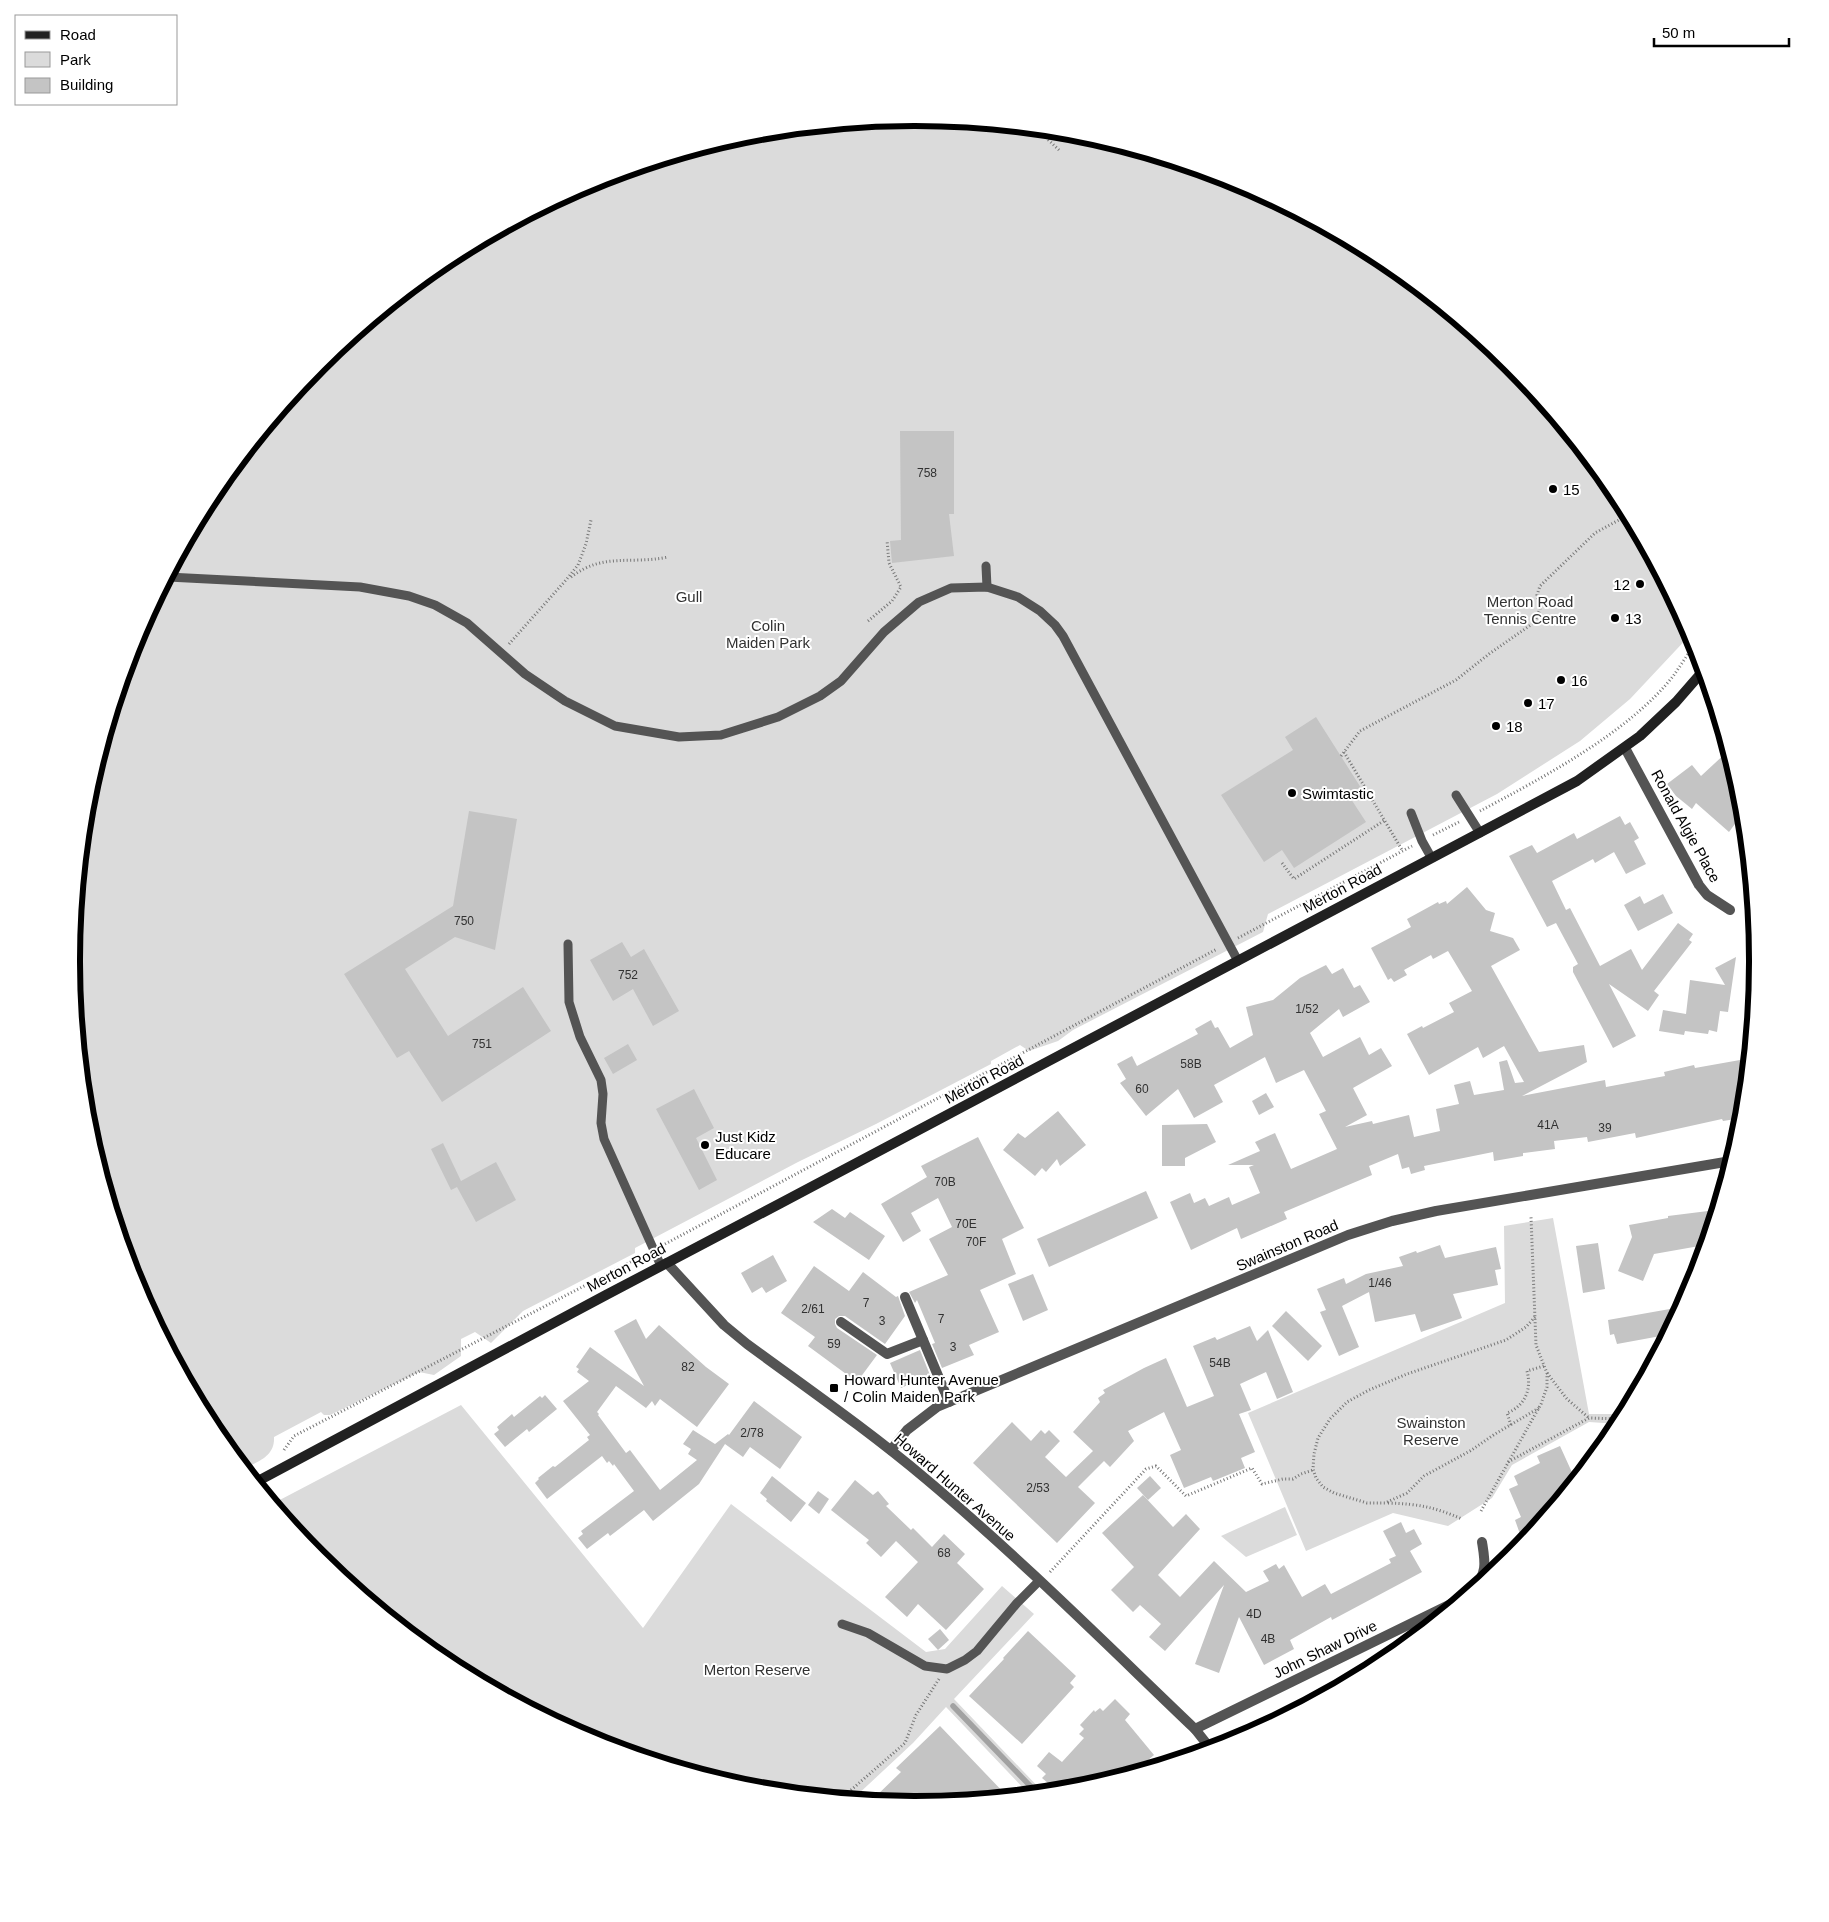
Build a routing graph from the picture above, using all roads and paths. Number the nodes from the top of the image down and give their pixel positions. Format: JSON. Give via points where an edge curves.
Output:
{"nodes":[{"id":1,"x":1047,"y":138,"type":"edge"},
{"id":2,"x":1060,"y":150,"type":"dead end"},
{"id":3,"x":1622,"y":519,"type":"edge"},
{"id":4,"x":591,"y":520,"type":"dead end"},
{"id":5,"x":887,"y":540,"type":"dead end"},
{"id":6,"x":668,"y":557,"type":"dead end"},
{"id":7,"x":986,"y":566,"type":"dead end"},
{"id":8,"x":174,"y":577,"type":"edge"},
{"id":9,"x":566,"y":580,"type":"junction"},
{"id":10,"x":987,"y":587,"type":"junction"},
{"id":11,"x":868,"y":621,"type":"dead end"},
{"id":12,"x":501,"y":652,"type":"junction"},
{"id":13,"x":1689,"y":652,"type":"edge"},
{"id":14,"x":1698,"y":676,"type":"edge"},
{"id":15,"x":1625,"y":748,"type":"junction"},
{"id":16,"x":1344,"y":752,"type":"junction"},
{"id":17,"x":1341,"y":756,"type":"dead end"},
{"id":18,"x":1456,"y":795,"type":"dead end"},
{"id":19,"x":1411,"y":813,"type":"dead end"},
{"id":20,"x":1470,"y":816,"type":"junction"},
{"id":21,"x":1386,"y":820,"type":"junction"},
{"id":22,"x":1480,"y":833,"type":"junction"},
{"id":23,"x":1422,"y":841,"type":"junction"},
{"id":24,"x":1402,"y":850,"type":"junction"},
{"id":25,"x":1431,"y":857,"type":"junction"},
{"id":26,"x":1282,"y":863,"type":"dead end"},
{"id":27,"x":1730,"y":910,"type":"dead end"},
{"id":28,"x":568,"y":944,"type":"dead end"},
{"id":29,"x":1227,"y":944,"type":"junction"},
{"id":30,"x":1238,"y":961,"type":"junction"},
{"id":31,"x":1724,"y":1162,"type":"edge"},
{"id":32,"x":799,"y":1170,"type":"dead end"},
{"id":33,"x":1531,"y":1217,"type":"dead end"},
{"id":34,"x":664,"y":1265,"type":"junction"},
{"id":35,"x":905,"y":1297,"type":"dead end"},
{"id":36,"x":533,"y":1311,"type":"dead end"},
{"id":37,"x":1535,"y":1317,"type":"junction"},
{"id":38,"x":841,"y":1322,"type":"dead end"},
{"id":39,"x":923,"y":1340,"type":"junction"},
{"id":40,"x":1544,"y":1366,"type":"junction"},
{"id":41,"x":1547,"y":1373,"type":"junction"},
{"id":42,"x":949,"y":1402,"type":"junction"},
{"id":43,"x":1539,"y":1408,"type":"junction"},
{"id":44,"x":1589,"y":1418,"type":"junction"},
{"id":45,"x":1611,"y":1419,"type":"edge"},
{"id":46,"x":1511,"y":1425,"type":"junction"},
{"id":47,"x":891,"y":1450,"type":"junction"},
{"id":48,"x":284,"y":1451,"type":"dead end"},
{"id":49,"x":1508,"y":1463,"type":"junction"},
{"id":50,"x":1313,"y":1470,"type":"junction"},
{"id":51,"x":261,"y":1479,"type":"edge"},
{"id":52,"x":1385,"y":1504,"type":"junction"},
{"id":53,"x":1481,"y":1511,"type":"dead end"},
{"id":54,"x":1462,"y":1519,"type":"dead end"},
{"id":55,"x":1482,"y":1542,"type":"dead end"},
{"id":56,"x":1485,"y":1570,"type":"edge"},
{"id":57,"x":1050,"y":1572,"type":"dead end"},
{"id":58,"x":1039,"y":1581,"type":"junction"},
{"id":59,"x":1438,"y":1610,"type":"edge"},
{"id":60,"x":842,"y":1624,"type":"dead end"},
{"id":61,"x":947,"y":1669,"type":"junction"},
{"id":62,"x":1195,"y":1730,"type":"junction"},
{"id":63,"x":1206,"y":1743,"type":"edge"},
{"id":64,"x":848,"y":1793,"type":"edge"}],
"edges":[{"from":1,"to":2,"type":"path"},
{"from":3,"to":16,"type":"path","via":[[1595,533],[1540,586],[1540,609],[1535,622],[1456,680],[1360,731]]},
{"from":4,"to":9,"type":"path","via":[[582,556]]},
{"from":5,"to":11,"type":"path","via":[[889,562],[901,587],[892,601]]},
{"from":6,"to":9,"type":"path","via":[[598,562],[584,567]]},
{"from":7,"to":10,"type":"lane"},
{"from":8,"to":12,"type":"lane","via":[[360,587],[409,596],[435,605],[467,623]]},
{"from":9,"to":12,"type":"path"},
{"from":10,"to":12,"type":"lane","via":[[951,588],[919,602],[884,632],[841,681],[820,696],[778,717],[721,735],[679,737],[615,726],[565,701],[525,674]]},
{"from":10,"to":29,"type":"lane","via":[[1018,597],[1040,611],[1063,636]]},
{"from":13,"to":20,"type":"path","via":[[1652,699],[1617,728],[1546,776]]},
{"from":14,"to":15,"type":"main road","name":"Merton Road","via":[[1662,716]]},
{"from":15,"to":22,"type":"main road","name":"Merton Road","via":[[1577,781]]},
{"from":15,"to":27,"type":"street","name":"Ronald Algie Place","via":[[1699,885],[1707,895]]},
{"from":16,"to":17,"type":"path"},
{"from":16,"to":21,"type":"path"},
{"from":18,"to":20,"type":"lane"},
{"from":19,"to":23,"type":"lane"},
{"from":20,"to":22,"type":"lane"},
{"from":20,"to":23,"type":"path"},
{"from":21,"to":24,"type":"path"},
{"from":21,"to":26,"type":"path","via":[[1294,879]]},
{"from":22,"to":25,"type":"main road","name":"Merton Road"},
{"from":23,"to":24,"type":"path"},
{"from":23,"to":25,"type":"lane"},
{"from":24,"to":29,"type":"path"},
{"from":25,"to":30,"type":"main road","name":"Merton Road"},
{"from":28,"to":34,"type":"lane","via":[[569,1002],[580,1037],[601,1080],[604,1139]]},
{"from":29,"to":30,"type":"lane"},
{"from":29,"to":32,"type":"path"},
{"from":30,"to":34,"type":"main road","name":"Merton Road"},
{"from":31,"to":42,"type":"street","name":"Swainston Road","via":[[1392,1221],[1348,1236]]},
{"from":33,"to":37,"type":"path"},
{"from":34,"to":47,"type":"street","name":"Howard Hunter Avenue","via":[[747,1344]]},
{"from":34,"to":51,"type":"main road","name":"Merton Road"},
{"from":35,"to":39,"type":"street"},
{"from":36,"to":48,"type":"path","via":[[294,1436]]},
{"from":37,"to":40,"type":"path","via":[[1536,1344]]},
{"from":37,"to":50,"type":"path","via":[[1517,1334],[1484,1351],[1407,1374],[1347,1402],[1330,1419],[1318,1438]]},
{"from":38,"to":39,"type":"street","via":[[887,1354]]},
{"from":39,"to":42,"type":"street"},
{"from":40,"to":41,"type":"path"},
{"from":40,"to":46,"type":"path","via":[[1528,1371],[1525,1399],[1507,1413]]},
{"from":41,"to":43,"type":"path","via":[[1547,1387]]},
{"from":41,"to":44,"type":"path","via":[[1567,1399]]},
{"from":42,"to":47,"type":"street","name":"Swainston Road","via":[[923,1416]]},
{"from":43,"to":46,"type":"path"},
{"from":43,"to":49,"type":"path"},
{"from":44,"to":45,"type":"path"},
{"from":44,"to":49,"type":"path"},
{"from":46,"to":52,"type":"path","via":[[1424,1476],[1407,1493]]},
{"from":47,"to":58,"type":"street","name":"Howard Hunter Avenue"},
{"from":49,"to":53,"type":"path"},
{"from":50,"to":52,"type":"path","via":[[1323,1487],[1334,1493],[1367,1503]]},
{"from":50,"to":57,"type":"path","via":[[1293,1479],[1262,1484],[1252,1468],[1186,1496],[1156,1466],[1146,1468]]},
{"from":52,"to":54,"type":"path","via":[[1437,1508]]},
{"from":55,"to":56,"type":"street"},
{"from":58,"to":61,"type":"lane","via":[[976,1651]]},
{"from":58,"to":62,"type":"street","name":"Howard Hunter Avenue"},
{"from":59,"to":62,"type":"street","name":"John Shaw Drive"},
{"from":60,"to":61,"type":"lane","via":[[868,1633],[925,1666]]},
{"from":61,"to":64,"type":"path","via":[[916,1715],[904,1743]]},
{"from":62,"to":63,"type":"street","name":"Howard Hunter Avenue"}]}
